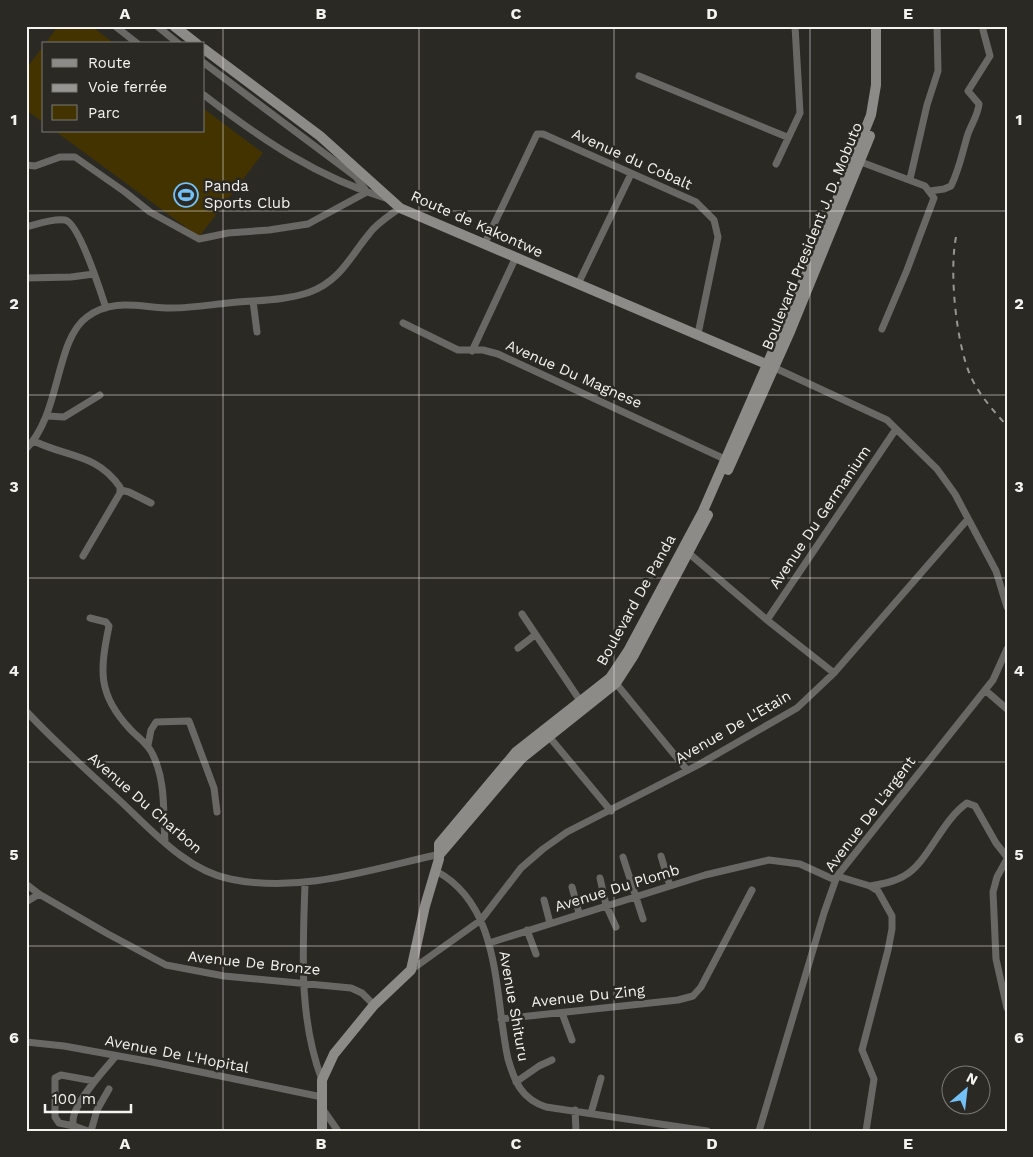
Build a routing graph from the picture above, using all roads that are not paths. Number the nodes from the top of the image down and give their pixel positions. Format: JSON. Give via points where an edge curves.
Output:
{"nodes":[{"id":1,"x":116,"y":26,"type":"edge"},
{"id":2,"x":157,"y":26,"type":"edge"},
{"id":3,"x":174,"y":26,"type":"edge"},
{"id":4,"x":795,"y":26,"type":"edge"},
{"id":5,"x":876,"y":26,"type":"edge"},
{"id":6,"x":883,"y":26,"type":"edge"},
{"id":7,"x":936,"y":26,"type":"edge"},
{"id":8,"x":984,"y":26,"type":"edge"},
{"id":9,"x":136,"y":42,"type":"edge"},
{"id":10,"x":177,"y":42,"type":"edge"},
{"id":11,"x":194,"y":42,"type":"edge"},
{"id":12,"x":205,"y":50,"type":"edge"},
{"id":13,"x":205,"y":64,"type":"edge"},
{"id":14,"x":639,"y":76,"type":"dead end"},
{"id":15,"x":205,"y":96,"type":"edge"},
{"id":16,"x":787,"y":137,"type":"junction"},
{"id":17,"x":861,"y":162,"type":"junction"},
{"id":18,"x":776,"y":164,"type":"dead end"},
{"id":19,"x":26,"y":165,"type":"edge"},
{"id":20,"x":630,"y":174,"type":"junction"},
{"id":21,"x":910,"y":179,"type":"junction"},
{"id":22,"x":930,"y":191,"type":"junction"},
{"id":23,"x":367,"y":192,"type":"junction"},
{"id":24,"x":391,"y":200,"type":"junction"},
{"id":25,"x":400,"y":208,"type":"junction"},
{"id":26,"x":835,"y":214,"type":"junction"},
{"id":27,"x":26,"y":226,"type":"edge"},
{"id":28,"x":485,"y":243,"type":"junction"},
{"id":29,"x":516,"y":257,"type":"junction"},
{"id":30,"x":94,"y":274,"type":"junction"},
{"id":31,"x":26,"y":278,"type":"edge"},
{"id":32,"x":578,"y":284,"type":"junction"},
{"id":33,"x":253,"y":301,"type":"junction"},
{"id":34,"x":106,"y":308,"type":"junction"},
{"id":35,"x":403,"y":323,"type":"dead end"},
{"id":36,"x":882,"y":329,"type":"dead end"},
{"id":37,"x":256,"y":332,"type":"dead end"},
{"id":38,"x":698,"y":334,"type":"junction"},
{"id":39,"x":472,"y":351,"type":"junction"},
{"id":40,"x":771,"y":366,"type":"junction"},
{"id":41,"x":100,"y":395,"type":"dead end"},
{"id":42,"x":47,"y":416,"type":"junction"},
{"id":43,"x":896,"y":430,"type":"junction"},
{"id":44,"x":34,"y":441,"type":"junction"},
{"id":45,"x":26,"y":449,"type":"edge"},
{"id":46,"x":728,"y":461,"type":"junction"},
{"id":47,"x":121,"y":490,"type":"junction"},
{"id":48,"x":151,"y":503,"type":"dead end"},
{"id":49,"x":968,"y":519,"type":"junction"},
{"id":50,"x":686,"y":551,"type":"junction"},
{"id":51,"x":83,"y":556,"type":"dead end"},
{"id":52,"x":1007,"y":607,"type":"edge"},
{"id":53,"x":522,"y":614,"type":"dead end"},
{"id":54,"x":90,"y":618,"type":"dead end"},
{"id":55,"x":767,"y":620,"type":"junction"},
{"id":56,"x":535,"y":635,"type":"junction"},
{"id":57,"x":518,"y":648,"type":"dead end"},
{"id":58,"x":1007,"y":649,"type":"edge"},
{"id":59,"x":834,"y":673,"type":"junction"},
{"id":60,"x":613,"y":680,"type":"junction"},
{"id":61,"x":985,"y":690,"type":"junction"},
{"id":62,"x":584,"y":705,"type":"junction"},
{"id":63,"x":1007,"y":709,"type":"edge"},
{"id":64,"x":26,"y":711,"type":"edge"},
{"id":65,"x":546,"y":732,"type":"junction"},
{"id":66,"x":148,"y":745,"type":"junction"},
{"id":67,"x":687,"y":770,"type":"junction"},
{"id":68,"x":611,"y":811,"type":"junction"},
{"id":69,"x":217,"y":812,"type":"dead end"},
{"id":70,"x":165,"y":842,"type":"junction"},
{"id":71,"x":440,"y":854,"type":"junction"},
{"id":72,"x":661,"y":856,"type":"dead end"},
{"id":73,"x":622,"y":857,"type":"dead end"},
{"id":74,"x":1007,"y":858,"type":"edge"},
{"id":75,"x":436,"y":871,"type":"junction"},
{"id":76,"x":600,"y":878,"type":"dead end"},
{"id":77,"x":836,"y":878,"type":"junction"},
{"id":78,"x":305,"y":883,"type":"junction"},
{"id":79,"x":26,"y":884,"type":"edge"},
{"id":80,"x":670,"y":886,"type":"junction"},
{"id":81,"x":870,"y":886,"type":"junction"},
{"id":82,"x":572,"y":887,"type":"dead end"},
{"id":83,"x":752,"y":890,"type":"dead end"},
{"id":84,"x":40,"y":894,"type":"junction"},
{"id":85,"x":635,"y":896,"type":"junction"},
{"id":86,"x":544,"y":900,"type":"dead end"},
{"id":87,"x":26,"y":902,"type":"edge"},
{"id":88,"x":606,"y":905,"type":"junction"},
{"id":89,"x":580,"y":914,"type":"junction"},
{"id":90,"x":643,"y":919,"type":"dead end"},
{"id":91,"x":481,"y":920,"type":"junction"},
{"id":92,"x":550,"y":922,"type":"junction"},
{"id":93,"x":616,"y":927,"type":"dead end"},
{"id":94,"x":527,"y":930,"type":"junction"},
{"id":95,"x":489,"y":943,"type":"junction"},
{"id":96,"x":536,"y":954,"type":"dead end"},
{"id":97,"x":411,"y":970,"type":"junction"},
{"id":98,"x":304,"y":984,"type":"junction"},
{"id":99,"x":374,"y":1005,"type":"junction"},
{"id":100,"x":1007,"y":1008,"type":"edge"},
{"id":101,"x":562,"y":1012,"type":"junction"},
{"id":102,"x":501,"y":1019,"type":"junction"},
{"id":103,"x":572,"y":1040,"type":"dead end"},
{"id":104,"x":26,"y":1042,"type":"edge"},
{"id":105,"x":116,"y":1056,"type":"junction"},
{"id":106,"x":552,"y":1060,"type":"dead end"},
{"id":107,"x":601,"y":1078,"type":"dead end"},
{"id":108,"x":322,"y":1080,"type":"junction"},
{"id":109,"x":94,"y":1081,"type":"junction"},
{"id":110,"x":516,"y":1082,"type":"junction"},
{"id":111,"x":109,"y":1089,"type":"dead end"},
{"id":112,"x":322,"y":1102,"type":"junction"},
{"id":113,"x":575,"y":1110,"type":"junction"},
{"id":114,"x":591,"y":1114,"type":"junction"},
{"id":115,"x":68,"y":1128,"type":"edge"},
{"id":116,"x":691,"y":1130,"type":"edge"},
{"id":117,"x":90,"y":1131,"type":"edge"},
{"id":118,"x":322,"y":1131,"type":"edge"},
{"id":119,"x":338,"y":1131,"type":"edge"},
{"id":120,"x":576,"y":1131,"type":"edge"},
{"id":121,"x":707,"y":1131,"type":"edge"},
{"id":122,"x":759,"y":1131,"type":"edge"},
{"id":123,"x":866,"y":1131,"type":"edge"}],
"edges":[{"from":1,"to":9,"type":"street"},
{"from":2,"to":10,"type":"street"},
{"from":3,"to":11,"type":"street"},
{"from":4,"to":16,"type":"street","via":[[800,113]]},
{"from":5,"to":26,"type":"street","name":"Boulevard President J. D. Mobuto","via":[[876,86],[871,115]]},
{"from":6,"to":17,"type":"street","name":"Boulevard President J. D. Mobuto","via":[[883,74],[878,110]]},
{"from":7,"to":21,"type":"street","via":[[938,71]]},
{"from":8,"to":22,"type":"street","via":[[990,56],[968,92],[979,104],[978,112],[951,186]]},
{"from":12,"to":24,"type":"street","name":"Route de Kakontwe","via":[[320,136]]},
{"from":13,"to":23,"type":"street","via":[[356,177]]},
{"from":14,"to":16,"type":"street"},
{"from":15,"to":23,"type":"street","via":[[285,154]]},
{"from":16,"to":18,"type":"street"},
{"from":17,"to":21,"type":"street","via":[[882,172]]},
{"from":17,"to":26,"type":"street","name":"Boulevard President J. D. Mobuto"},
{"from":19,"to":23,"type":"street","via":[[74,157],[150,212],[199,239],[308,224]]},
{"from":20,"to":28,"type":"street","name":"Avenue du Cobalt","via":[[537,134]]},
{"from":20,"to":32,"type":"street"},
{"from":20,"to":38,"type":"street","name":"Avenue du Cobalt","via":[[696,202],[717,226],[718,236]]},
{"from":21,"to":22,"type":"street"},
{"from":22,"to":36,"type":"street","via":[[934,198]]},
{"from":23,"to":24,"type":"street"},
{"from":24,"to":25,"type":"street","name":"Route de Kakontwe"},
{"from":25,"to":28,"type":"street","name":"Route de Kakontwe"},
{"from":25,"to":33,"type":"street","via":[[377,225],[342,272],[322,286],[299,295]]},
{"from":26,"to":40,"type":"street","name":"Boulevard President J. D. Mobuto"},
{"from":27,"to":30,"type":"street","via":[[68,221]]},
{"from":28,"to":29,"type":"street","name":"Route de Kakontwe"},
{"from":29,"to":32,"type":"street","name":"Route de Kakontwe"},
{"from":29,"to":39,"type":"street"},
{"from":30,"to":31,"type":"street"},
{"from":30,"to":34,"type":"street"},
{"from":32,"to":38,"type":"street","name":"Route de Kakontwe"},
{"from":33,"to":34,"type":"street","via":[[185,308],[128,304]]},
{"from":33,"to":37,"type":"street"},
{"from":34,"to":42,"type":"street","via":[[85,318],[71,338]]},
{"from":35,"to":39,"type":"street","name":"Avenue Du Magnese","via":[[458,350]]},
{"from":38,"to":40,"type":"street","name":"Route de Kakontwe"},
{"from":39,"to":46,"type":"street","name":"Avenue Du Magnese","via":[[498,354]]},
{"from":40,"to":43,"type":"street","via":[[878,415]]},
{"from":40,"to":46,"type":"street","name":"Boulevard De Panda"},
{"from":41,"to":42,"type":"street","via":[[64,417]]},
{"from":42,"to":44,"type":"street"},
{"from":43,"to":49,"type":"street","via":[[937,469]]},
{"from":43,"to":55,"type":"street","name":"Avenue Du Germanium"},
{"from":44,"to":45,"type":"street"},
{"from":44,"to":47,"type":"street","via":[[92,461]]},
{"from":46,"to":50,"type":"street","name":"Boulevard De Panda"},
{"from":47,"to":48,"type":"street"},
{"from":47,"to":51,"type":"street"},
{"from":49,"to":52,"type":"street","via":[[996,571]]},
{"from":49,"to":59,"type":"street","name":"Avenue De L'Etain"},
{"from":50,"to":55,"type":"street"},
{"from":50,"to":60,"type":"street","name":"Boulevard De Panda"},
{"from":53,"to":56,"type":"street"},
{"from":54,"to":66,"type":"street","via":[[106,622],[109,626],[102,661],[106,691],[124,722]]},
{"from":55,"to":59,"type":"street"},
{"from":56,"to":57,"type":"street"},
{"from":56,"to":62,"type":"street"},
{"from":58,"to":61,"type":"street","name":"Avenue De L'argent"},
{"from":59,"to":67,"type":"street","name":"Avenue De L'Etain","via":[[796,708]]},
{"from":60,"to":62,"type":"street","name":"Boulevard De Panda"},
{"from":60,"to":67,"type":"street"},
{"from":61,"to":63,"type":"street"},
{"from":61,"to":77,"type":"street","name":"Avenue De L'argent"},
{"from":62,"to":65,"type":"street","name":"Boulevard De Panda"},
{"from":64,"to":70,"type":"street","name":"Avenue Du Charbon"},
{"from":65,"to":68,"type":"street"},
{"from":65,"to":71,"type":"street","name":"Boulevard De Panda","via":[[516,752],[463,822],[439,844]]},
{"from":66,"to":69,"type":"street","via":[[156,722],[189,721],[214,788]]},
{"from":66,"to":70,"type":"street","via":[[160,771],[163,788]]},
{"from":67,"to":68,"type":"street","name":"Avenue De L'Etain"},
{"from":68,"to":91,"type":"street","name":"Avenue De L'Etain","via":[[567,832],[543,849],[521,868]]},
{"from":70,"to":78,"type":"street","name":"Avenue Du Charbon","via":[[200,868],[229,879]]},
{"from":71,"to":75,"type":"street","name":"Boulevard De Panda"},
{"from":71,"to":78,"type":"street","name":"Avenue Du Charbon"},
{"from":72,"to":80,"type":"street"},
{"from":73,"to":85,"type":"street"},
{"from":74,"to":81,"type":"street","via":[[975,806],[967,803],[949,820],[905,876]]},
{"from":74,"to":100,"type":"street","via":[[993,892],[996,959]]},
{"from":75,"to":91,"type":"street","name":"Avenue Shituru","via":[[464,892]]},
{"from":75,"to":97,"type":"street","name":"Boulevard De Panda"},
{"from":76,"to":88,"type":"street"},
{"from":77,"to":80,"type":"street","name":"Avenue Du Plomb","via":[[776,859]]},
{"from":77,"to":81,"type":"street","name":"Avenue Du Plomb"},
{"from":77,"to":122,"type":"street","name":"Avenue De L'argent"},
{"from":78,"to":98,"type":"street"},
{"from":79,"to":84,"type":"street","name":"Avenue De Bronze"},
{"from":80,"to":85,"type":"street","name":"Avenue Du Plomb"},
{"from":81,"to":123,"type":"street","via":[[878,891],[887,906],[892,916],[892,929],[862,1050],[874,1079]]},
{"from":82,"to":89,"type":"street"},
{"from":83,"to":101,"type":"street","name":"Avenue Du Zing","via":[[701,987],[693,996]]},
{"from":84,"to":87,"type":"street"},
{"from":84,"to":98,"type":"street","name":"Avenue De Bronze","via":[[166,965],[224,976]]},
{"from":85,"to":88,"type":"street","name":"Avenue Du Plomb"},
{"from":85,"to":90,"type":"street"},
{"from":86,"to":92,"type":"street"},
{"from":88,"to":89,"type":"street","name":"Avenue Du Plomb"},
{"from":88,"to":93,"type":"street"},
{"from":89,"to":92,"type":"street","name":"Avenue Du Plomb"},
{"from":91,"to":95,"type":"street","name":"Avenue Shituru"},
{"from":91,"to":97,"type":"street","name":"Avenue De L'Etain"},
{"from":92,"to":94,"type":"street","name":"Avenue Du Plomb"},
{"from":94,"to":95,"type":"street","name":"Avenue Du Plomb"},
{"from":94,"to":96,"type":"street"},
{"from":95,"to":102,"type":"street","name":"Avenue Shituru"},
{"from":97,"to":99,"type":"street"},
{"from":98,"to":99,"type":"street","name":"Avenue De Bronze","via":[[357,989]]},
{"from":98,"to":108,"type":"street","via":[[311,1045]]},
{"from":99,"to":108,"type":"street","via":[[334,1054]]},
{"from":101,"to":102,"type":"street","name":"Avenue Du Zing"},
{"from":101,"to":103,"type":"street"},
{"from":102,"to":110,"type":"street","name":"Avenue Shituru"},
{"from":104,"to":105,"type":"street","name":"Avenue De L'Hopital"},
{"from":105,"to":109,"type":"street"},
{"from":105,"to":112,"type":"street","name":"Avenue De L'Hopital"},
{"from":106,"to":110,"type":"street"},
{"from":107,"to":114,"type":"street"},
{"from":108,"to":112,"type":"street"},
{"from":109,"to":115,"type":"street"},
{"from":109,"to":115,"type":"street","via":[[56,1076],[54,1117]]},
{"from":110,"to":113,"type":"street","name":"Avenue Shituru","via":[[523,1095],[538,1105]]},
{"from":111,"to":117,"type":"street"},
{"from":112,"to":118,"type":"street"},
{"from":112,"to":119,"type":"street"},
{"from":113,"to":114,"type":"street","name":"Avenue Shituru"},
{"from":113,"to":120,"type":"street"},
{"from":114,"to":116,"type":"street","name":"Avenue Shituru"},
{"from":115,"to":117,"type":"street"},
{"from":116,"to":121,"type":"street","name":"Avenue Shituru"}]}
